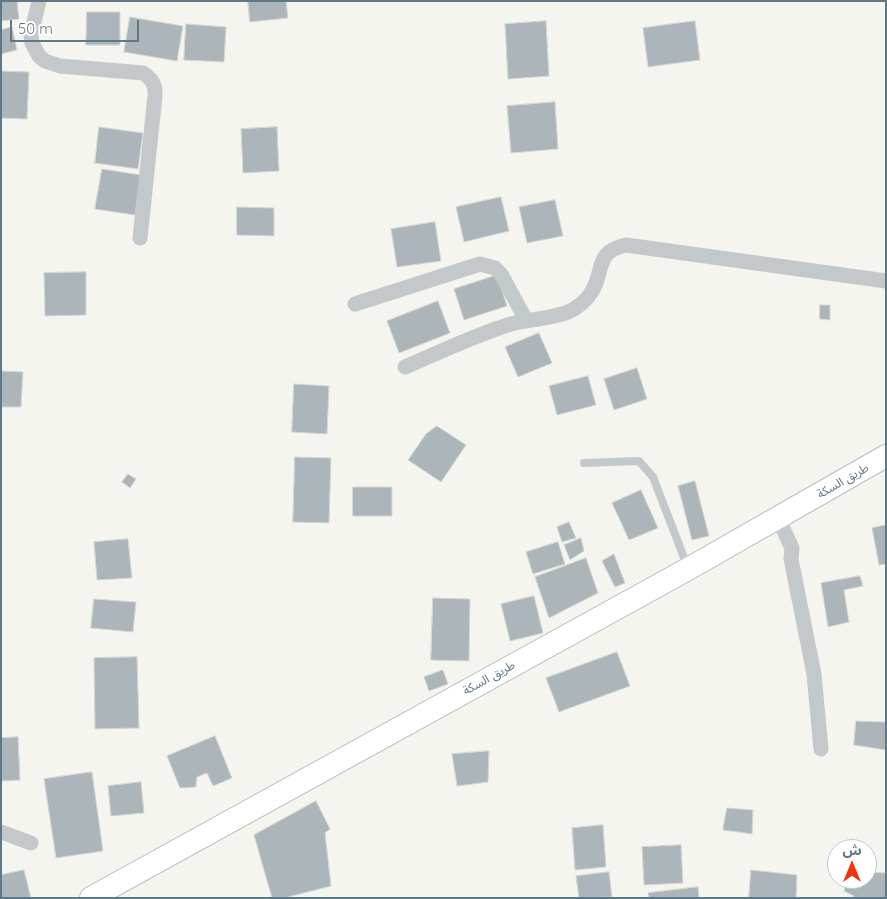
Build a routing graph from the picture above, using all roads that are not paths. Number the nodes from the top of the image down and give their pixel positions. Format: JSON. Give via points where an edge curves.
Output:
{"nodes":[{"id":1,"x":39,"y":1,"type":"edge"},
{"id":2,"x":140,"y":238,"type":"dead end"},
{"id":3,"x":886,"y":281,"type":"edge"},
{"id":4,"x":355,"y":304,"type":"dead end"},
{"id":5,"x":526,"y":320,"type":"junction"},
{"id":6,"x":405,"y":367,"type":"dead end"},
{"id":7,"x":886,"y":456,"type":"edge"},
{"id":8,"x":584,"y":463,"type":"dead end"},
{"id":9,"x":778,"y":518,"type":"junction"},
{"id":10,"x":688,"y":569,"type":"junction"},
{"id":11,"x":821,"y":749,"type":"dead end"},
{"id":12,"x":1,"y":832,"type":"edge"},
{"id":13,"x":30,"y":842,"type":"dead end"},
{"id":14,"x":95,"y":897,"type":"edge"}],
"edges":[{"from":1,"to":2,"type":"street","via":[[31,35],[38,56],[45,61],[60,66],[143,73],[153,82],[155,96]]},
{"from":3,"to":5,"type":"street","via":[[626,245],[616,247],[601,261],[596,283],[582,304],[560,315]]},
{"from":4,"to":5,"type":"street","via":[[480,264],[495,268],[501,274]]},
{"from":5,"to":6,"type":"street"},
{"from":7,"to":9,"type":"main road","name":"طريق السكة"},
{"from":8,"to":10,"type":"lane","via":[[639,461],[653,477]]},
{"from":9,"to":10,"type":"main road","name":"طريق السكة"},
{"from":9,"to":11,"type":"street","via":[[792,548],[791,559],[814,674]]},
{"from":10,"to":14,"type":"main road","name":"طريق السكة"},
{"from":12,"to":13,"type":"street"}]}
